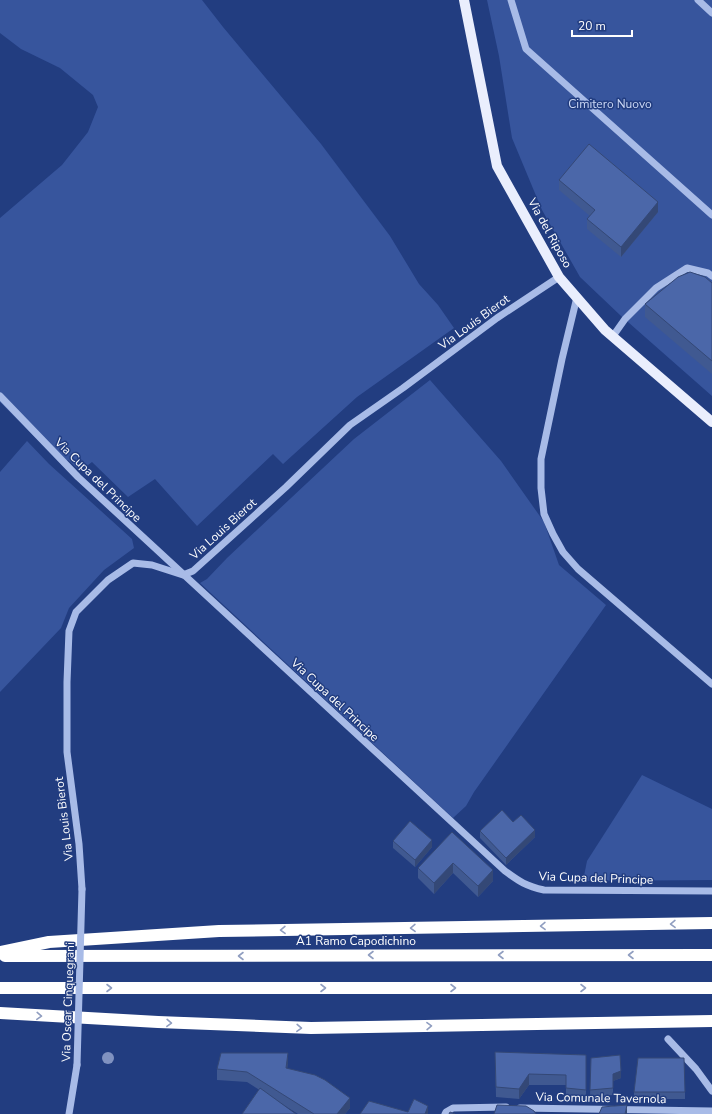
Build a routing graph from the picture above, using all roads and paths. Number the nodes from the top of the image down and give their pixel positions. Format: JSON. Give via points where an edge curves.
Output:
{"nodes":[{"id":1,"x":464,"y":0,"type":"edge"},
{"id":2,"x":511,"y":0,"type":"edge"},
{"id":3,"x":698,"y":0,"type":"edge"},
{"id":4,"x":712,"y":13,"type":"edge"},
{"id":5,"x":712,"y":215,"type":"edge"},
{"id":6,"x":712,"y":276,"type":"edge"},
{"id":7,"x":559,"y":277,"type":"junction"},
{"id":8,"x":577,"y":297,"type":"junction"},
{"id":9,"x":612,"y":336,"type":"junction"},
{"id":10,"x":0,"y":396,"type":"edge"},
{"id":11,"x":712,"y":422,"type":"edge"},
{"id":12,"x":182,"y":575,"type":"junction"},
{"id":13,"x":712,"y":684,"type":"edge"},
{"id":14,"x":82,"y":889,"type":"joint"},
{"id":15,"x":712,"y":891,"type":"edge"},
{"id":16,"x":712,"y":923,"type":"edge"},
{"id":17,"x":0,"y":952,"type":"edge"},
{"id":18,"x":712,"y":954,"type":"edge"},
{"id":19,"x":0,"y":956,"type":"edge"},
{"id":20,"x":0,"y":988,"type":"edge"},
{"id":21,"x":712,"y":988,"type":"edge"},
{"id":22,"x":0,"y":1013,"type":"edge"},
{"id":23,"x":712,"y":1022,"type":"edge"},
{"id":24,"x":668,"y":1039,"type":"dead end"},
{"id":25,"x":712,"y":1091,"type":"edge"},
{"id":26,"x":712,"y":1111,"type":"edge"},
{"id":27,"x":69,"y":1114,"type":"edge"},
{"id":28,"x":445,"y":1114,"type":"edge"}],
"edges":[{"from":1,"to":7,"type":"main road","name":"Via del Riposo","via":[[497,166]]},
{"from":2,"to":5,"type":"street","via":[[526,49]]},
{"from":3,"to":4,"type":"street"},
{"from":6,"to":9,"type":"street","via":[[687,268],[656,288]]},
{"from":7,"to":8,"type":"main road","name":"Via del Riposo"},
{"from":7,"to":12,"type":"street","name":"Via Louis Bierot","via":[[497,318],[350,425],[286,488],[193,571]]},
{"from":8,"to":9,"type":"main road","name":"Via del Riposo"},
{"from":8,"to":13,"type":"street","via":[[541,459],[544,514],[563,552],[578,569]]},
{"from":9,"to":11,"type":"main road","name":"Via del Riposo"},
{"from":10,"to":12,"type":"street","name":"Via Cupa del Principe","via":[[78,477]]},
{"from":12,"to":14,"type":"street","name":"Via Louis Bierot","via":[[152,565],[133,563],[108,580],[76,612],[69,631],[67,752]]},
{"from":12,"to":15,"type":"street","name":"Via Cupa del Principe","via":[[519,882],[544,890]]},
{"from":14,"to":27,"type":"street","name":"Via Oscar Cinquegrani","bridge":true,"via":[[77,1065]]},
{"from":16,"to":17,"type":"highway","one_way":true,"via":[[219,931],[49,942]]},
{"from":18,"to":19,"type":"highway","name":"A1 Ramo Capodichino","one_way":true},
{"from":20,"to":21,"type":"highway","one_way":true},
{"from":22,"to":23,"type":"highway","one_way":true,"via":[[311,1028]]},
{"from":24,"to":25,"type":"street"},
{"from":26,"to":28,"type":"street","name":"Via Comunale Tavernola","via":[[503,1107],[453,1108]]}]}
